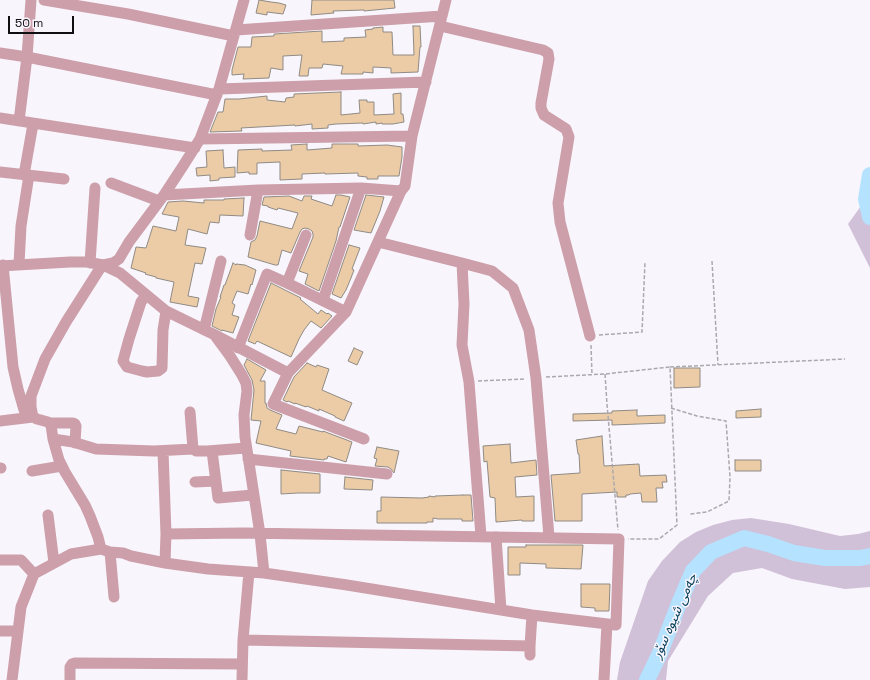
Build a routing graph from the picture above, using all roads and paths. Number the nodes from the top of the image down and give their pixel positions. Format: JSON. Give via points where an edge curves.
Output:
{"nodes":[{"id":1,"x":31,"y":0,"type":"edge"},
{"id":2,"x":44,"y":0,"type":"edge"},
{"id":3,"x":244,"y":0,"type":"edge"},
{"id":4,"x":446,"y":0,"type":"edge"},
{"id":5,"x":441,"y":21,"type":"junction"},
{"id":6,"x":235,"y":33,"type":"junction"},
{"id":7,"x":0,"y":54,"type":"edge"},
{"id":8,"x":27,"y":57,"type":"junction"},
{"id":9,"x":426,"y":82,"type":"junction"},
{"id":10,"x":218,"y":92,"type":"junction"},
{"id":11,"x":0,"y":118,"type":"edge"},
{"id":12,"x":19,"y":121,"type":"junction"},
{"id":13,"x":33,"y":124,"type":"junction"},
{"id":14,"x":412,"y":136,"type":"junction"},
{"id":15,"x":197,"y":144,"type":"junction"},
{"id":16,"x":0,"y":172,"type":"edge"},
{"id":17,"x":26,"y":175,"type":"junction"},
{"id":18,"x":64,"y":179,"type":"dead end"},
{"id":19,"x":111,"y":182,"type":"dead end"},
{"id":20,"x":95,"y":188,"type":"dead end"},
{"id":21,"x":360,"y":188,"type":"junction"},
{"id":22,"x":258,"y":190,"type":"junction"},
{"id":23,"x":401,"y":191,"type":"junction"},
{"id":24,"x":162,"y":198,"type":"junction"},
{"id":25,"x":250,"y":235,"type":"dead end"},
{"id":26,"x":306,"y":235,"type":"dead end"},
{"id":27,"x":378,"y":242,"type":"junction"},
{"id":28,"x":221,"y":261,"type":"dead end"},
{"id":29,"x":712,"y":261,"type":"dead end"},
{"id":30,"x":645,"y":262,"type":"dead end"},
{"id":31,"x":90,"y":263,"type":"junction"},
{"id":32,"x":462,"y":263,"type":"junction"},
{"id":33,"x":19,"y":264,"type":"junction"},
{"id":34,"x":104,"y":265,"type":"junction"},
{"id":35,"x":1,"y":266,"type":"edge"},
{"id":36,"x":287,"y":283,"type":"junction"},
{"id":37,"x":146,"y":295,"type":"junction"},
{"id":38,"x":323,"y":300,"type":"junction"},
{"id":39,"x":166,"y":311,"type":"junction"},
{"id":40,"x":346,"y":312,"type":"junction"},
{"id":41,"x":209,"y":332,"type":"junction"},
{"id":42,"x":590,"y":336,"type":"junction"},
{"id":43,"x":238,"y":348,"type":"junction"},
{"id":44,"x":845,"y":359,"type":"dead end"},
{"id":45,"x":718,"y":365,"type":"junction"},
{"id":46,"x":670,"y":367,"type":"junction"},
{"id":47,"x":288,"y":373,"type":"junction"},
{"id":48,"x":592,"y":375,"type":"dead end"},
{"id":49,"x":671,"y":408,"type":"junction"},
{"id":50,"x":190,"y":412,"type":"dead end"},
{"id":51,"x":33,"y":416,"type":"junction"},
{"id":52,"x":0,"y":421,"type":"edge"},
{"id":53,"x":49,"y":423,"type":"junction"},
{"id":54,"x":53,"y":439,"type":"junction"},
{"id":55,"x":364,"y":439,"type":"dead end"},
{"id":56,"x":75,"y":443,"type":"junction"},
{"id":57,"x":193,"y":449,"type":"junction"},
{"id":58,"x":212,"y":450,"type":"junction"},
{"id":59,"x":164,"y":451,"type":"junction"},
{"id":60,"x":247,"y":453,"type":"junction"},
{"id":61,"x":62,"y":466,"type":"junction"},
{"id":62,"x":32,"y":471,"type":"dead end"},
{"id":63,"x":387,"y":474,"type":"dead end"},
{"id":64,"x":216,"y":481,"type":"junction"},
{"id":65,"x":195,"y":482,"type":"dead end"},
{"id":66,"x":254,"y":495,"type":"junction"},
{"id":67,"x":690,"y":514,"type":"dead end"},
{"id":68,"x":48,"y":515,"type":"dead end"},
{"id":69,"x":166,"y":534,"type":"junction"},
{"id":70,"x":260,"y":534,"type":"junction"},
{"id":71,"x":481,"y":536,"type":"junction"},
{"id":72,"x":496,"y":537,"type":"junction"},
{"id":73,"x":549,"y":537,"type":"junction"},
{"id":74,"x":619,"y":539,"type":"junction"},
{"id":75,"x":106,"y":550,"type":"junction"},
{"id":76,"x":0,"y":560,"type":"edge"},
{"id":77,"x":54,"y":563,"type":"junction"},
{"id":78,"x":165,"y":563,"type":"junction"},
{"id":79,"x":249,"y":572,"type":"junction"},
{"id":80,"x":264,"y":573,"type":"junction"},
{"id":81,"x":34,"y":574,"type":"junction"},
{"id":82,"x":114,"y":597,"type":"dead end"},
{"id":83,"x":501,"y":610,"type":"junction"},
{"id":84,"x":532,"y":615,"type":"junction"},
{"id":85,"x":607,"y":624,"type":"junction"},
{"id":86,"x":17,"y":631,"type":"junction"},
{"id":87,"x":0,"y":632,"type":"edge"},
{"id":88,"x":243,"y":640,"type":"junction"},
{"id":89,"x":242,"y":664,"type":"junction"},
{"id":90,"x":12,"y":680,"type":"edge"},
{"id":91,"x":70,"y":680,"type":"edge"},
{"id":92,"x":242,"y":680,"type":"edge"},
{"id":93,"x":604,"y":680,"type":"edge"}],
"edges":[{"from":1,"to":8,"type":"street"},
{"from":2,"to":6,"type":"street"},
{"from":3,"to":6,"type":"street"},
{"from":4,"to":5,"type":"street"},
{"from":5,"to":6,"type":"street"},
{"from":5,"to":9,"type":"street"},
{"from":5,"to":42,"type":"street","via":[[548,53],[541,108],[544,116],[566,129],[569,136],[558,203],[560,222]]},
{"from":6,"to":10,"type":"street"},
{"from":7,"to":8,"type":"street"},
{"from":8,"to":10,"type":"street"},
{"from":8,"to":12,"type":"street"},
{"from":9,"to":10,"type":"street"},
{"from":9,"to":14,"type":"street"},
{"from":10,"to":15,"type":"street"},
{"from":11,"to":12,"type":"street"},
{"from":12,"to":13,"type":"street"},
{"from":13,"to":15,"type":"street"},
{"from":13,"to":17,"type":"street"},
{"from":14,"to":15,"type":"street"},
{"from":14,"to":23,"type":"street","via":[[405,186]]},
{"from":15,"to":24,"type":"street"},
{"from":16,"to":17,"type":"street"},
{"from":17,"to":18,"type":"street"},
{"from":17,"to":33,"type":"street"},
{"from":19,"to":24,"type":"street"},
{"from":20,"to":31,"type":"street"},
{"from":21,"to":22,"type":"street"},
{"from":21,"to":23,"type":"street"},
{"from":21,"to":38,"type":"street"},
{"from":22,"to":24,"type":"street"},
{"from":22,"to":25,"type":"street"},
{"from":23,"to":27,"type":"street"},
{"from":24,"to":34,"type":"street","via":[[119,259]]},
{"from":26,"to":36,"type":"street"},
{"from":27,"to":32,"type":"street"},
{"from":27,"to":40,"type":"street"},
{"from":28,"to":41,"type":"street"},
{"from":29,"to":45,"type":"path"},
{"from":30,"to":42,"type":"path","via":[[642,332]]},
{"from":31,"to":33,"type":"street"},
{"from":31,"to":34,"type":"street"},
{"from":32,"to":71,"type":"street","via":[[462,345],[469,382]]},
{"from":32,"to":73,"type":"street","via":[[492,271],[513,288],[529,330],[536,378]]},
{"from":33,"to":35,"type":"street"},
{"from":34,"to":37,"type":"street","via":[[120,273]]},
{"from":34,"to":51,"type":"street","via":[[45,359],[32,396]]},
{"from":35,"to":51,"type":"street","via":[[18,389],[24,410]]},
{"from":36,"to":38,"type":"street"},
{"from":36,"to":43,"type":"street","via":[[267,274]]},
{"from":37,"to":39,"type":"street"},
{"from":37,"to":39,"type":"street","via":[[128,339],[123,361],[127,367],[147,372],[162,368]]},
{"from":38,"to":40,"type":"street"},
{"from":39,"to":41,"type":"street"},
{"from":40,"to":47,"type":"street"},
{"from":41,"to":43,"type":"street"},
{"from":41,"to":60,"type":"street","via":[[230,356],[246,383],[244,415]]},
{"from":42,"to":48,"type":"path"},
{"from":43,"to":47,"type":"street"},
{"from":44,"to":45,"type":"path"},
{"from":45,"to":46,"type":"path"},
{"from":46,"to":49,"type":"path"},
{"from":46,"to":74,"type":"path","via":[[605,374]]},
{"from":47,"to":55,"type":"street","via":[[273,404]]},
{"from":49,"to":67,"type":"path","via":[[726,421],[729,501],[707,512]]},
{"from":49,"to":74,"type":"path","via":[[677,525],[659,539]]},
{"from":50,"to":57,"type":"street"},
{"from":51,"to":52,"type":"street"},
{"from":51,"to":53,"type":"street"},
{"from":53,"to":54,"type":"street"},
{"from":53,"to":56,"type":"street","via":[[75,424]]},
{"from":54,"to":56,"type":"street"},
{"from":54,"to":61,"type":"street"},
{"from":56,"to":59,"type":"street","via":[[96,449]]},
{"from":57,"to":58,"type":"street"},
{"from":57,"to":59,"type":"street"},
{"from":58,"to":60,"type":"street"},
{"from":58,"to":64,"type":"street"},
{"from":59,"to":69,"type":"street"},
{"from":60,"to":63,"type":"street"},
{"from":60,"to":66,"type":"street"},
{"from":61,"to":62,"type":"street"},
{"from":61,"to":75,"type":"street","via":[[86,505],[98,537]]},
{"from":64,"to":65,"type":"street"},
{"from":64,"to":66,"type":"street","via":[[218,498]]},
{"from":66,"to":70,"type":"street"},
{"from":68,"to":77,"type":"street"},
{"from":69,"to":70,"type":"street"},
{"from":69,"to":78,"type":"street"},
{"from":70,"to":71,"type":"street"},
{"from":70,"to":80,"type":"street"},
{"from":71,"to":72,"type":"street"},
{"from":72,"to":73,"type":"street"},
{"from":72,"to":83,"type":"street"},
{"from":73,"to":74,"type":"street"},
{"from":74,"to":85,"type":"street","via":[[616,625]]},
{"from":75,"to":77,"type":"street","via":[[71,554]]},
{"from":75,"to":78,"type":"street"},
{"from":75,"to":82,"type":"street"},
{"from":76,"to":81,"type":"street","via":[[21,560]]},
{"from":77,"to":81,"type":"street"},
{"from":78,"to":79,"type":"street"},
{"from":79,"to":80,"type":"street"},
{"from":79,"to":88,"type":"street"},
{"from":80,"to":83,"type":"street"},
{"from":81,"to":86,"type":"street","via":[[21,607]]},
{"from":83,"to":84,"type":"street"},
{"from":84,"to":85,"type":"street"},
{"from":84,"to":88,"type":"street","via":[[530,651]]},
{"from":85,"to":93,"type":"street"},
{"from":86,"to":87,"type":"street"},
{"from":86,"to":90,"type":"street"},
{"from":88,"to":89,"type":"street"},
{"from":89,"to":91,"type":"street","via":[[75,663],[70,667]]},
{"from":89,"to":92,"type":"street"}]}
